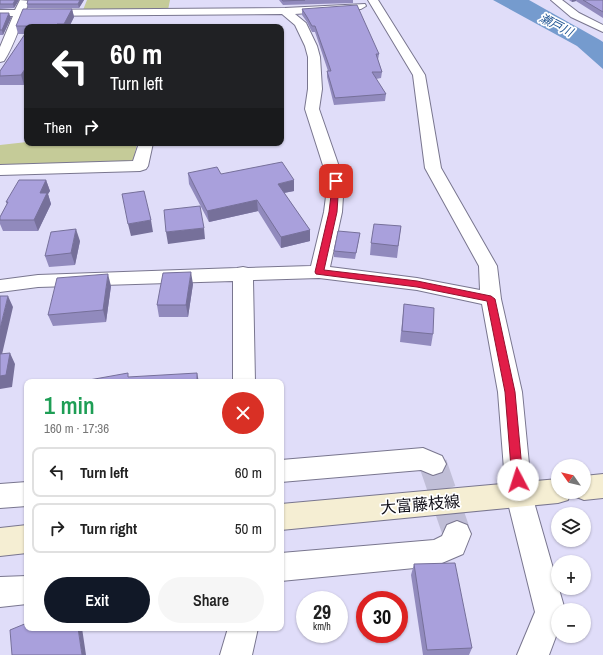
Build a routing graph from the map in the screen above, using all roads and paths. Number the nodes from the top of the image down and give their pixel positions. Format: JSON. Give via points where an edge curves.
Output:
{"nodes":[{"id":1,"x":24,"y":0,"type":"edge"},
{"id":2,"x":80,"y":0,"type":"edge"},
{"id":3,"x":177,"y":0,"type":"edge"},
{"id":4,"x":357,"y":0,"type":"edge"},
{"id":5,"x":373,"y":0,"type":"edge"},
{"id":6,"x":556,"y":0,"type":"edge"},
{"id":7,"x":285,"y":11,"type":"junction"},
{"id":8,"x":74,"y":12,"type":"junction"},
{"id":9,"x":0,"y":13,"type":"edge"},
{"id":10,"x":18,"y":13,"type":"junction"},
{"id":11,"x":174,"y":16,"type":"junction"},
{"id":12,"x":603,"y":29,"type":"edge"},
{"id":13,"x":0,"y":58,"type":"edge"},
{"id":14,"x":145,"y":146,"type":"edge"},
{"id":15,"x":0,"y":170,"type":"edge"},
{"id":16,"x":319,"y":272,"type":"junction"},
{"id":17,"x":243,"y":273,"type":"junction"},
{"id":18,"x":0,"y":286,"type":"edge"},
{"id":19,"x":491,"y":299,"type":"junction"},
{"id":20,"x":244,"y":379,"type":"edge"},
{"id":21,"x":433,"y":464,"type":"dead end"},
{"id":22,"x":284,"y":471,"type":"edge"},
{"id":23,"x":603,"y":486,"type":"edge"},
{"id":24,"x":591,"y":487,"type":"edge"},
{"id":25,"x":540,"y":492,"type":"edge"},
{"id":26,"x":24,"y":494,"type":"edge"},
{"id":27,"x":0,"y":496,"type":"edge"},
{"id":28,"x":284,"y":516,"type":"edge"},
{"id":29,"x":457,"y":534,"type":"dead end"},
{"id":30,"x":24,"y":540,"type":"edge"},
{"id":31,"x":0,"y":542,"type":"edge"},
{"id":32,"x":284,"y":567,"type":"edge"},
{"id":33,"x":24,"y":590,"type":"edge"},
{"id":34,"x":0,"y":592,"type":"edge"},
{"id":35,"x":242,"y":631,"type":"edge"},
{"id":36,"x":236,"y":655,"type":"edge"},
{"id":37,"x":533,"y":655,"type":"edge"}],
"edges":[{"from":1,"to":10,"type":"street"},
{"from":2,"to":8,"type":"street"},
{"from":3,"to":11,"type":"street"},
{"from":4,"to":7,"type":"street","via":[[362,6]]},
{"from":5,"to":19,"type":"street","via":[[419,75],[433,168],[488,266]]},
{"from":6,"to":12,"type":"street","via":[[575,15]]},
{"from":7,"to":11,"type":"street"},
{"from":7,"to":16,"type":"street","via":[[300,23],[311,46],[315,89],[312,109],[336,181],[333,212]]},
{"from":8,"to":10,"type":"street"},
{"from":8,"to":11,"type":"street"},
{"from":9,"to":10,"type":"street"},
{"from":10,"to":13,"type":"street"},
{"from":14,"to":15,"type":"street","via":[[140,166]]},
{"from":16,"to":17,"type":"street"},
{"from":16,"to":19,"type":"street","via":[[417,284]]},
{"from":17,"to":18,"type":"street","via":[[38,281]]},
{"from":17,"to":20,"type":"street"},
{"from":19,"to":25,"type":"street","via":[[510,392]]},
{"from":21,"to":22,"type":"street","via":[[423,459]]},
{"from":23,"to":24,"type":"main road"},
{"from":25,"to":28,"type":"main road","name":"大富藤枝線"},
{"from":25,"to":37,"type":"street","via":[[550,612]]},
{"from":26,"to":27,"type":"street"},
{"from":29,"to":32,"type":"street","via":[[453,545],[435,553]]},
{"from":30,"to":31,"type":"main road"},
{"from":33,"to":34,"type":"street"},
{"from":35,"to":36,"type":"street"}]}
